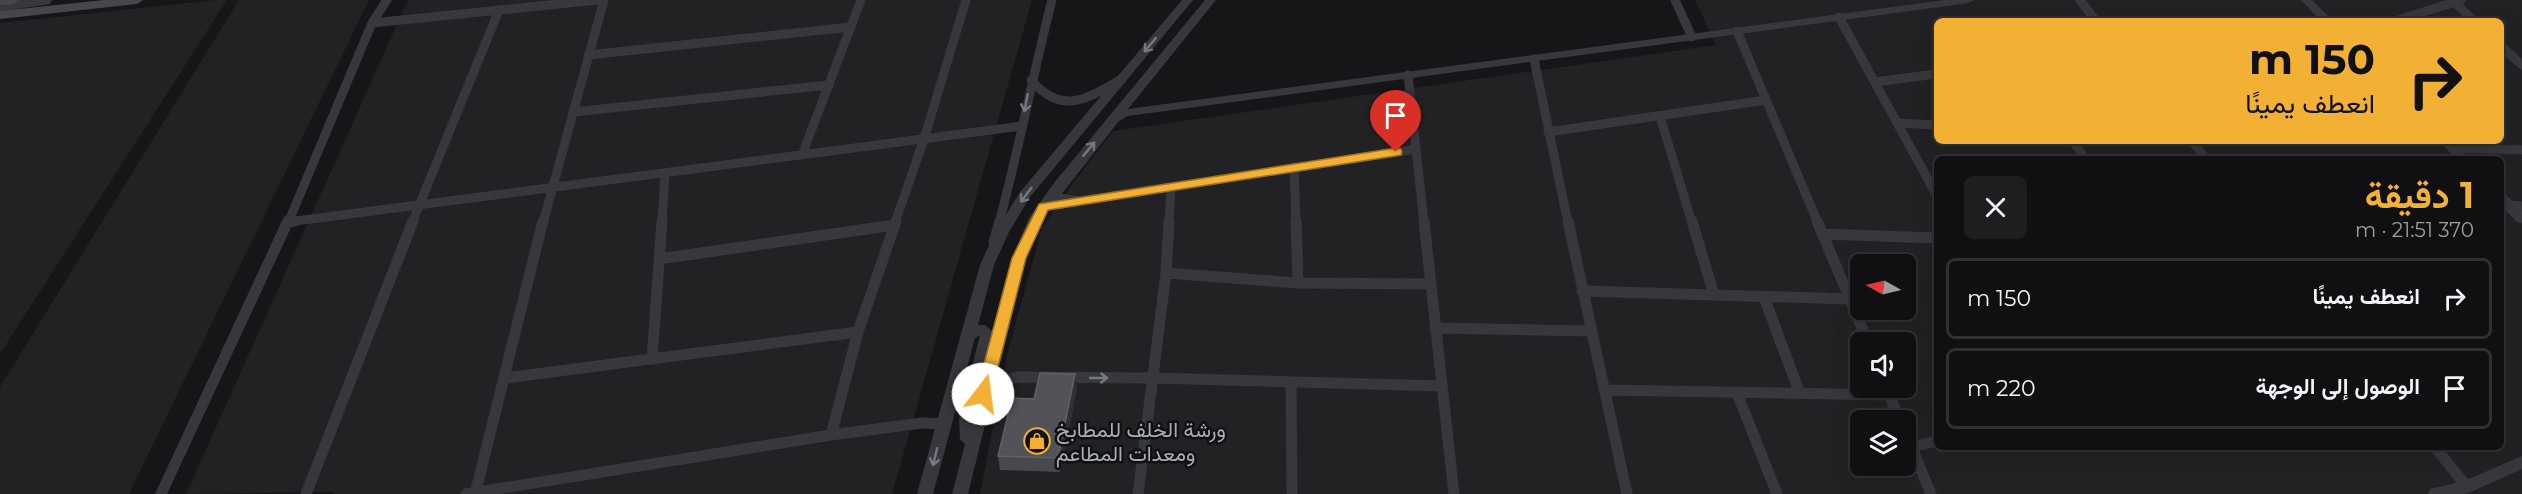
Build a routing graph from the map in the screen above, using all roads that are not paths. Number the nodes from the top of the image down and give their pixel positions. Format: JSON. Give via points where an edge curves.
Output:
{"nodes":[{"id":1,"x":13,"y":0,"type":"edge"},
{"id":2,"x":48,"y":0,"type":"edge"},
{"id":3,"x":138,"y":0,"type":"edge"},
{"id":4,"x":387,"y":0,"type":"edge"},
{"id":5,"x":598,"y":0,"type":"edge"},
{"id":6,"x":604,"y":0,"type":"edge"},
{"id":7,"x":861,"y":0,"type":"edge"},
{"id":8,"x":966,"y":0,"type":"edge"},
{"id":9,"x":1052,"y":0,"type":"edge"},
{"id":10,"x":1178,"y":0,"type":"edge"},
{"id":11,"x":1188,"y":0,"type":"edge"},
{"id":12,"x":1204,"y":0,"type":"edge"},
{"id":13,"x":1211,"y":0,"type":"edge"},
{"id":14,"x":1675,"y":0,"type":"edge"},
{"id":15,"x":1964,"y":0,"type":"edge"},
{"id":16,"x":1969,"y":0,"type":"edge"},
{"id":17,"x":2079,"y":0,"type":"edge"},
{"id":18,"x":2306,"y":0,"type":"edge"},
{"id":19,"x":0,"y":1,"type":"edge"},
{"id":20,"x":2457,"y":1,"type":"edge"},
{"id":21,"x":0,"y":7,"type":"edge"},
{"id":22,"x":499,"y":10,"type":"junction"},
{"id":23,"x":0,"y":15,"type":"edge"},
{"id":24,"x":1839,"y":17,"type":"junction"},
{"id":25,"x":2094,"y":18,"type":"edge"},
{"id":26,"x":2324,"y":18,"type":"edge"},
{"id":27,"x":2404,"y":18,"type":"edge"},
{"id":28,"x":2471,"y":18,"type":"edge"},
{"id":29,"x":1172,"y":19,"type":"junction"},
{"id":30,"x":372,"y":23,"type":"junction"},
{"id":31,"x":851,"y":27,"type":"junction"},
{"id":32,"x":1737,"y":31,"type":"junction"},
{"id":33,"x":1692,"y":37,"type":"junction"},
{"id":34,"x":2504,"y":49,"type":"edge"},
{"id":35,"x":588,"y":55,"type":"junction"},
{"id":36,"x":1167,"y":55,"type":"junction"},
{"id":37,"x":1534,"y":59,"type":"junction"},
{"id":38,"x":2522,"y":65,"type":"edge"},
{"id":39,"x":1934,"y":74,"type":"edge"},
{"id":40,"x":1408,"y":75,"type":"junction"},
{"id":41,"x":1122,"y":79,"type":"junction"},
{"id":42,"x":1031,"y":80,"type":"junction"},
{"id":43,"x":1875,"y":82,"type":"junction"},
{"id":44,"x":829,"y":86,"type":"junction"},
{"id":45,"x":1137,"y":91,"type":"junction"},
{"id":46,"x":1766,"y":100,"type":"junction"},
{"id":47,"x":1156,"y":109,"type":"junction"},
{"id":48,"x":573,"y":112,"type":"junction"},
{"id":49,"x":1660,"y":116,"type":"junction"},
{"id":50,"x":1115,"y":118,"type":"junction"},
{"id":51,"x":1897,"y":123,"type":"junction"},
{"id":52,"x":1934,"y":125,"type":"edge"},
{"id":53,"x":1022,"y":126,"type":"junction"},
{"id":54,"x":1548,"y":132,"type":"junction"},
{"id":55,"x":924,"y":139,"type":"junction"},
{"id":56,"x":2194,"y":144,"type":"edge"},
{"id":57,"x":2449,"y":145,"type":"edge"},
{"id":58,"x":1416,"y":149,"type":"junction"},
{"id":59,"x":2522,"y":150,"type":"edge"},
{"id":60,"x":802,"y":155,"type":"junction"},
{"id":61,"x":2204,"y":156,"type":"edge"},
{"id":62,"x":2460,"y":156,"type":"edge"},
{"id":63,"x":1294,"y":166,"type":"junction"},
{"id":64,"x":665,"y":173,"type":"junction"},
{"id":65,"x":1059,"y":186,"type":"junction"},
{"id":66,"x":1171,"y":187,"type":"junction"},
{"id":67,"x":552,"y":188,"type":"junction"},
{"id":68,"x":1934,"y":190,"type":"edge"},
{"id":69,"x":1079,"y":201,"type":"junction"},
{"id":70,"x":2510,"y":203,"type":"edge"},
{"id":71,"x":419,"y":205,"type":"junction"},
{"id":72,"x":1043,"y":207,"type":"junction"},
{"id":73,"x":2522,"y":219,"type":"edge"},
{"id":74,"x":288,"y":222,"type":"junction"},
{"id":75,"x":895,"y":225,"type":"junction"},
{"id":76,"x":1822,"y":234,"type":"junction"},
{"id":77,"x":1934,"y":238,"type":"edge"},
{"id":78,"x":659,"y":259,"type":"junction"},
{"id":79,"x":987,"y":265,"type":"junction"},
{"id":80,"x":1166,"y":273,"type":"junction"},
{"id":81,"x":1298,"y":283,"type":"junction"},
{"id":82,"x":1431,"y":284,"type":"junction"},
{"id":83,"x":1582,"y":291,"type":"junction"},
{"id":84,"x":1714,"y":295,"type":"junction"},
{"id":85,"x":1764,"y":297,"type":"junction"},
{"id":86,"x":1850,"y":300,"type":"joint"},
{"id":87,"x":1436,"y":328,"type":"junction"},
{"id":88,"x":1591,"y":331,"type":"junction"},
{"id":89,"x":858,"y":332,"type":"junction"},
{"id":90,"x":968,"y":335,"type":"junction"},
{"id":91,"x":652,"y":359,"type":"junction"},
{"id":92,"x":505,"y":378,"type":"junction"},
{"id":93,"x":1152,"y":378,"type":"junction"},
{"id":94,"x":1290,"y":383,"type":"junction"},
{"id":95,"x":1442,"y":386,"type":"junction"},
{"id":96,"x":1604,"y":390,"type":"junction"},
{"id":97,"x":1850,"y":392,"type":"edge"},
{"id":98,"x":1737,"y":393,"type":"junction"},
{"id":99,"x":983,"y":394,"type":"junction"},
{"id":100,"x":1800,"y":394,"type":"junction"},
{"id":101,"x":944,"y":424,"type":"junction"},
{"id":102,"x":831,"y":435,"type":"junction"},
{"id":103,"x":1934,"y":442,"type":"edge"},
{"id":104,"x":1916,"y":446,"type":"edge"},
{"id":105,"x":2437,"y":450,"type":"edge"},
{"id":106,"x":969,"y":456,"type":"junction"},
{"id":107,"x":1916,"y":457,"type":"edge"},
{"id":108,"x":2522,"y":462,"type":"edge"},
{"id":109,"x":2467,"y":487,"type":"junction"},
{"id":110,"x":472,"y":493,"type":"edge"},
{"id":111,"x":160,"y":494,"type":"edge"},
{"id":112,"x":306,"y":494,"type":"edge"},
{"id":113,"x":926,"y":494,"type":"edge"},
{"id":114,"x":960,"y":494,"type":"edge"},
{"id":115,"x":1138,"y":494,"type":"edge"},
{"id":116,"x":1293,"y":494,"type":"edge"},
{"id":117,"x":1454,"y":494,"type":"edge"},
{"id":118,"x":1627,"y":494,"type":"edge"},
{"id":119,"x":1778,"y":494,"type":"edge"},
{"id":120,"x":1931,"y":494,"type":"edge"},
{"id":121,"x":2436,"y":494,"type":"edge"}],
"edges":[{"from":1,"to":19,"type":"main road"},
{"from":2,"to":21,"type":"street"},
{"from":3,"to":23,"type":"main road"},
{"from":4,"to":30,"type":"street"},
{"from":5,"to":22,"type":"street"},
{"from":6,"to":35,"type":"street"},
{"from":7,"to":31,"type":"street"},
{"from":8,"to":55,"type":"street"},
{"from":9,"to":42,"type":"street"},
{"from":10,"to":29,"type":"street"},
{"from":11,"to":29,"type":"street"},
{"from":12,"to":36,"type":"street","via":[[1180,29]]},
{"from":13,"to":36,"type":"street"},
{"from":14,"to":33,"type":"street"},
{"from":15,"to":16,"type":"street"},
{"from":15,"to":24,"type":"street"},
{"from":17,"to":25,"type":"street"},
{"from":18,"to":26,"type":"street"},
{"from":20,"to":27,"type":"street"},
{"from":20,"to":28,"type":"street"},
{"from":22,"to":30,"type":"street"},
{"from":22,"to":71,"type":"street"},
{"from":24,"to":32,"type":"street"},
{"from":24,"to":43,"type":"street"},
{"from":29,"to":41,"type":"street","one_way":true},
{"from":30,"to":74,"type":"street"},
{"from":31,"to":35,"type":"street"},
{"from":31,"to":44,"type":"street"},
{"from":32,"to":33,"type":"street"},
{"from":32,"to":46,"type":"street"},
{"from":33,"to":37,"type":"street"},
{"from":34,"to":38,"type":"street"},
{"from":35,"to":48,"type":"street"},
{"from":36,"to":45,"type":"street"},
{"from":37,"to":40,"type":"street"},
{"from":37,"to":54,"type":"street"},
{"from":39,"to":43,"type":"street"},
{"from":40,"to":47,"type":"street"},
{"from":40,"to":58,"type":"street"},
{"from":41,"to":42,"type":"street","via":[[1090,97],[1069,101],[1045,96]]},
{"from":41,"to":79,"type":"street","one_way":true,"via":[[1025,195]]},
{"from":42,"to":53,"type":"street","one_way":true},
{"from":43,"to":51,"type":"street"},
{"from":44,"to":48,"type":"street"},
{"from":44,"to":60,"type":"street"},
{"from":45,"to":47,"type":"street","via":[[1137,105]]},
{"from":45,"to":50,"type":"street"},
{"from":46,"to":49,"type":"street"},
{"from":46,"to":76,"type":"street"},
{"from":47,"to":50,"type":"street"},
{"from":48,"to":67,"type":"street"},
{"from":49,"to":54,"type":"street"},
{"from":49,"to":84,"type":"street"},
{"from":65,"to":50,"type":"street","one_way":true},
{"from":51,"to":52,"type":"street"},
{"from":51,"to":68,"type":"street"},
{"from":53,"to":55,"type":"street"},
{"from":53,"to":79,"type":"street"},
{"from":54,"to":83,"type":"street"},
{"from":55,"to":60,"type":"street"},
{"from":55,"to":75,"type":"street"},
{"from":56,"to":61,"type":"street"},
{"from":57,"to":59,"type":"street"},
{"from":57,"to":62,"type":"street"},
{"from":58,"to":63,"type":"street"},
{"from":58,"to":82,"type":"street"},
{"from":60,"to":64,"type":"street"},
{"from":63,"to":66,"type":"street"},
{"from":63,"to":81,"type":"street"},
{"from":64,"to":67,"type":"street"},
{"from":64,"to":78,"type":"street"},
{"from":65,"to":69,"type":"street","via":[[1060,198]]},
{"from":65,"to":72,"type":"street"},
{"from":66,"to":69,"type":"street"},
{"from":66,"to":80,"type":"street"},
{"from":67,"to":71,"type":"street"},
{"from":67,"to":92,"type":"street"},
{"from":69,"to":72,"type":"street"},
{"from":70,"to":73,"type":"street"},
{"from":71,"to":74,"type":"street"},
{"from":71,"to":112,"type":"street"},
{"from":72,"to":99,"type":"street","via":[[1019,258]]},
{"from":74,"to":111,"type":"street"},
{"from":75,"to":78,"type":"street"},
{"from":75,"to":89,"type":"street"},
{"from":76,"to":77,"type":"street"},
{"from":76,"to":86,"type":"street"},
{"from":78,"to":91,"type":"street"},
{"from":79,"to":90,"type":"street"},
{"from":80,"to":81,"type":"street"},
{"from":80,"to":93,"type":"street"},
{"from":81,"to":82,"type":"street"},
{"from":82,"to":87,"type":"street"},
{"from":83,"to":84,"type":"street"},
{"from":83,"to":88,"type":"street"},
{"from":84,"to":85,"type":"street"},
{"from":85,"to":86,"type":"street"},
{"from":85,"to":100,"type":"street"},
{"from":87,"to":88,"type":"street"},
{"from":87,"to":95,"type":"street"},
{"from":88,"to":96,"type":"street"},
{"from":89,"to":91,"type":"street"},
{"from":89,"to":102,"type":"street"},
{"from":90,"to":101,"type":"street"},
{"from":90,"to":106,"type":"street","via":[[980,329],[987,333],[967,419]]},
{"from":91,"to":92,"type":"street"},
{"from":92,"to":110,"type":"street"},
{"from":93,"to":94,"type":"street"},
{"from":99,"to":93,"type":"street","one_way":true,"via":[[993,383],[1010,378]]},
{"from":93,"to":115,"type":"street"},
{"from":94,"to":95,"type":"street"},
{"from":94,"to":116,"type":"street"},
{"from":95,"to":117,"type":"street"},
{"from":96,"to":98,"type":"street"},
{"from":96,"to":118,"type":"street"},
{"from":97,"to":100,"type":"street"},
{"from":98,"to":100,"type":"street"},
{"from":98,"to":119,"type":"street"},
{"from":99,"to":106,"type":"street"},
{"from":101,"to":102,"type":"street","via":[[922,423]]},
{"from":101,"to":113,"type":"street","one_way":true},
{"from":102,"to":110,"type":"street"},
{"from":103,"to":104,"type":"street"},
{"from":105,"to":109,"type":"street"},
{"from":106,"to":114,"type":"street"},
{"from":107,"to":120,"type":"street"},
{"from":108,"to":109,"type":"street"},
{"from":109,"to":121,"type":"street"}]}
